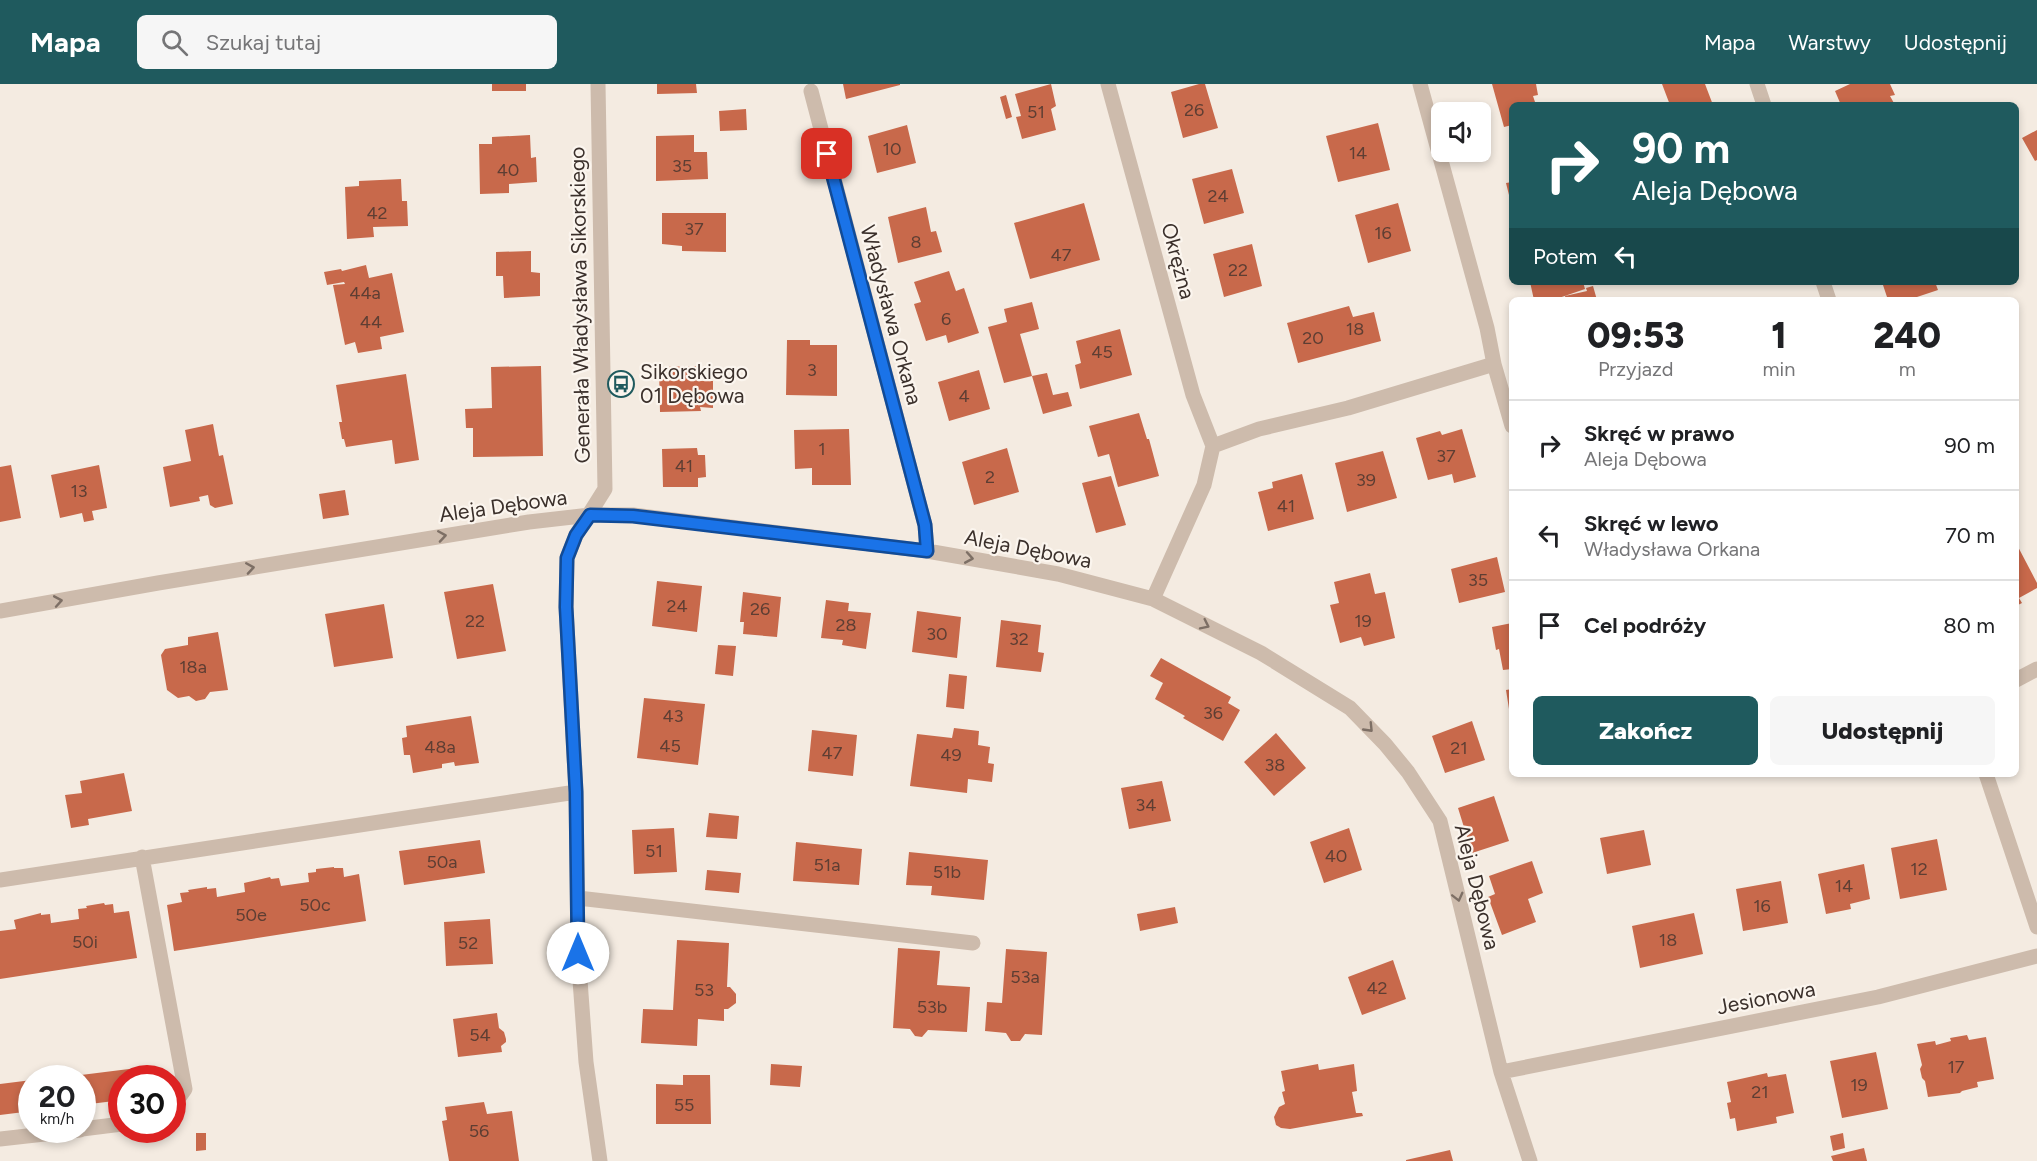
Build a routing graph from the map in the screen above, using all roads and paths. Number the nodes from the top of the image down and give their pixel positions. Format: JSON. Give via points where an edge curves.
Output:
{"nodes":[{"id":1,"x":598,"y":84,"type":"edge"},
{"id":2,"x":1108,"y":84,"type":"edge"},
{"id":3,"x":1420,"y":84,"type":"edge"},
{"id":4,"x":1757,"y":84,"type":"edge"},
{"id":5,"x":810,"y":91,"type":"dead end"},
{"id":6,"x":1763,"y":102,"type":"edge"},
{"id":7,"x":1494,"y":364,"type":"junction"},
{"id":8,"x":1509,"y":416,"type":"edge"},
{"id":9,"x":1213,"y":446,"type":"junction"},
{"id":10,"x":590,"y":515,"type":"junction"},
{"id":11,"x":927,"y":551,"type":"junction"},
{"id":12,"x":1153,"y":599,"type":"junction"},
{"id":13,"x":0,"y":611,"type":"edge"},
{"id":14,"x":2037,"y":669,"type":"edge"},
{"id":15,"x":2019,"y":678,"type":"edge"},
{"id":16,"x":1987,"y":777,"type":"edge"},
{"id":17,"x":576,"y":792,"type":"junction"},
{"id":18,"x":142,"y":857,"type":"junction"},
{"id":19,"x":0,"y":880,"type":"edge"},
{"id":20,"x":578,"y":898,"type":"junction"},
{"id":21,"x":2037,"y":927,"type":"edge"},
{"id":22,"x":973,"y":943,"type":"dead end"},
{"id":23,"x":2037,"y":956,"type":"edge"},
{"id":24,"x":181,"y":1065,"type":"edge"},
{"id":25,"x":1501,"y":1072,"type":"junction"},
{"id":26,"x":18,"y":1137,"type":"edge"},
{"id":27,"x":0,"y":1139,"type":"edge"},
{"id":28,"x":600,"y":1161,"type":"edge"},
{"id":29,"x":1530,"y":1161,"type":"edge"}],
"edges":[{"from":1,"to":10,"type":"street","name":"Generała Władysława Sikorskiego","via":[[604,489]]},
{"from":2,"to":9,"type":"street","name":"Okrężna","via":[[1193,395]]},
{"from":3,"to":7,"type":"street"},
{"from":4,"to":6,"type":"street"},
{"from":5,"to":11,"type":"street","name":"Władysława Orkana","via":[[925,525]]},
{"from":7,"to":8,"type":"street"},
{"from":7,"to":9,"type":"street","via":[[1348,408],[1258,429]]},
{"from":9,"to":12,"type":"street","via":[[1204,484]]},
{"from":10,"to":11,"type":"street","name":"Aleja Dębowa","via":[[633,516]]},
{"from":13,"to":10,"type":"street","name":"Aleja Dębowa","one_way":true,"via":[[459,533]]},
{"from":10,"to":17,"type":"street","name":"Generała Władysława Sikorskiego","via":[[567,558]]},
{"from":11,"to":12,"type":"street","name":"Aleja Dębowa","one_way":true,"via":[[1058,574]]},
{"from":12,"to":25,"type":"street","name":"Aleja Dębowa","one_way":true,"via":[[1261,653],[1350,708],[1408,772],[1440,821]]},
{"from":14,"to":15,"type":"street"},
{"from":16,"to":21,"type":"street"},
{"from":17,"to":18,"type":"street"},
{"from":17,"to":20,"type":"street","name":"Generała Władysława Sikorskiego"},
{"from":18,"to":19,"type":"street"},
{"from":18,"to":24,"type":"street"},
{"from":20,"to":22,"type":"street"},
{"from":20,"to":28,"type":"street","name":"Generała Władysława Sikorskiego","via":[[586,1062]]},
{"from":23,"to":25,"type":"street","name":"Jesionowa","via":[[1878,997]]},
{"from":25,"to":29,"type":"street","name":"Aleja Dębowa"},
{"from":26,"to":27,"type":"street"}]}
